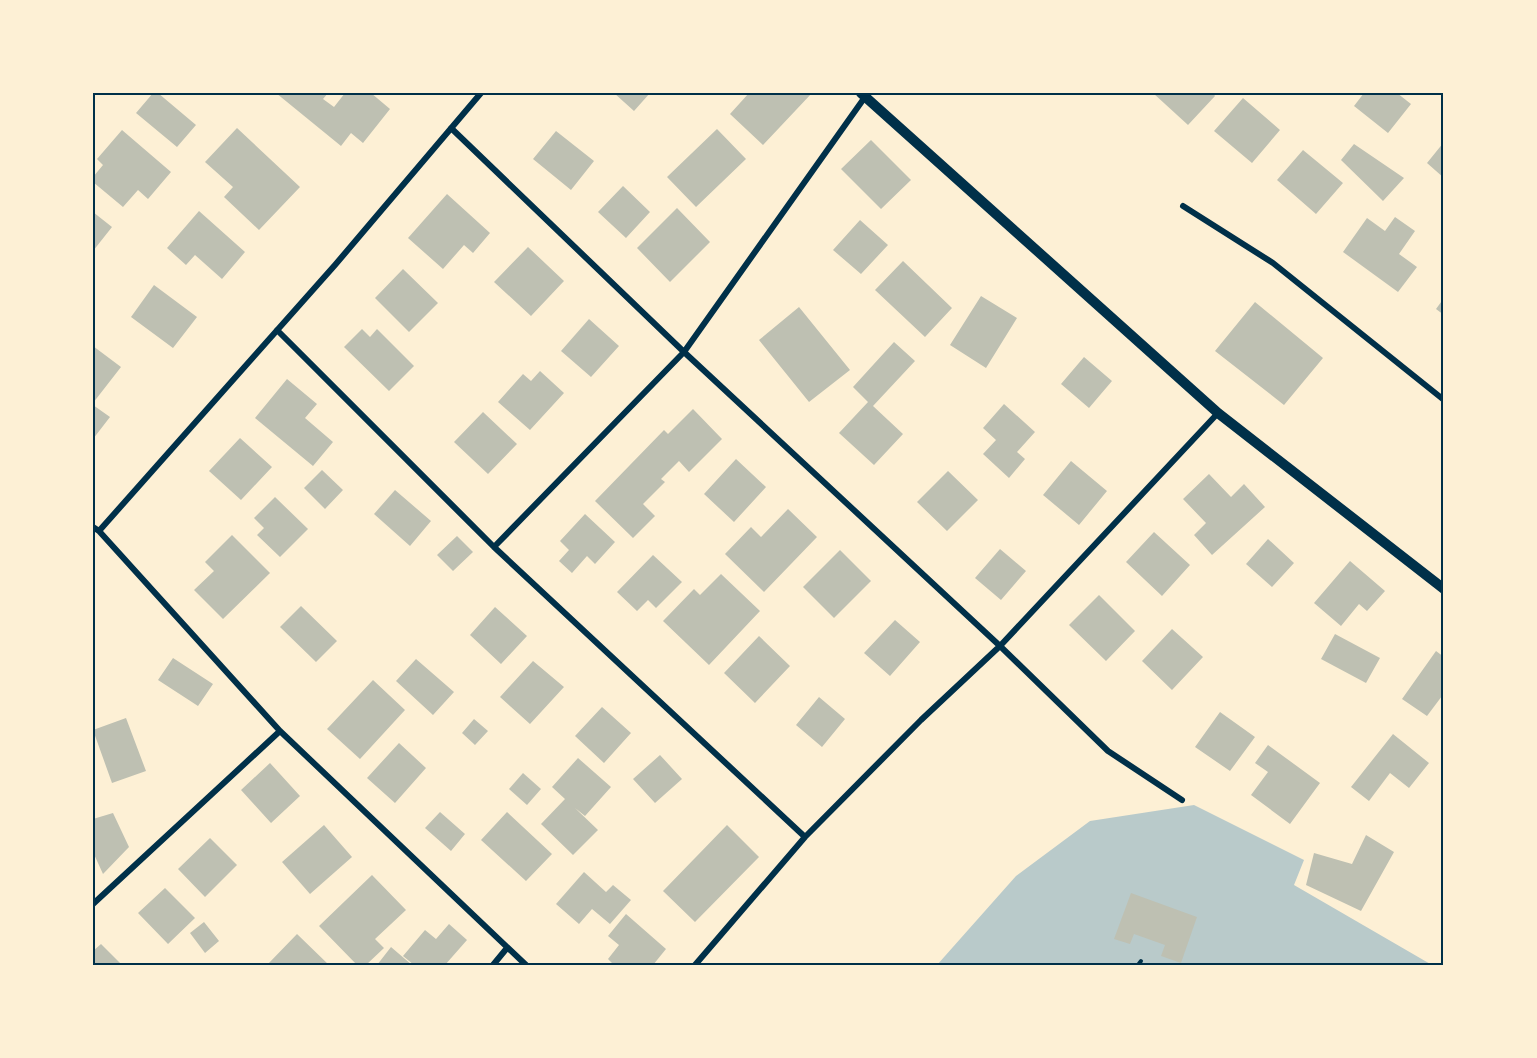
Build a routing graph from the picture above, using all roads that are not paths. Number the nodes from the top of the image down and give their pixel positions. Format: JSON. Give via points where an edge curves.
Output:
{"nodes":[{"id":1,"x":480,"y":93,"type":"edge"},
{"id":2,"x":863,"y":95,"type":"edge"},
{"id":3,"x":451,"y":128,"type":"junction"},
{"id":4,"x":1183,"y":206,"type":"dead end"},
{"id":5,"x":277,"y":330,"type":"junction"},
{"id":6,"x":684,"y":352,"type":"junction"},
{"id":7,"x":1444,"y":400,"type":"edge"},
{"id":8,"x":1218,"y":413,"type":"junction"},
{"id":9,"x":96,"y":529,"type":"edge"},
{"id":10,"x":494,"y":547,"type":"junction"},
{"id":11,"x":1444,"y":589,"type":"edge"},
{"id":12,"x":1000,"y":646,"type":"junction"},
{"id":13,"x":280,"y":731,"type":"junction"},
{"id":14,"x":1182,"y":800,"type":"dead end"},
{"id":15,"x":805,"y":837,"type":"junction"},
{"id":16,"x":93,"y":904,"type":"edge"},
{"id":17,"x":507,"y":948,"type":"junction"},
{"id":18,"x":493,"y":965,"type":"edge"},
{"id":19,"x":526,"y":965,"type":"edge"},
{"id":20,"x":695,"y":965,"type":"edge"}],
"edges":[{"from":1,"to":3,"type":"street"},
{"from":2,"to":6,"type":"street"},
{"from":2,"to":8,"type":"street"},
{"from":3,"to":5,"type":"street"},
{"from":3,"to":6,"type":"street"},
{"from":4,"to":7,"type":"street","via":[[1273,263]]},
{"from":5,"to":9,"type":"street"},
{"from":5,"to":10,"type":"street"},
{"from":6,"to":10,"type":"street"},
{"from":6,"to":12,"type":"street"},
{"from":8,"to":11,"type":"street"},
{"from":8,"to":12,"type":"street"},
{"from":9,"to":13,"type":"street"},
{"from":10,"to":15,"type":"street"},
{"from":12,"to":14,"type":"street","via":[[1108,751]]},
{"from":12,"to":15,"type":"street"},
{"from":13,"to":16,"type":"street"},
{"from":13,"to":17,"type":"street"},
{"from":15,"to":20,"type":"street"},
{"from":17,"to":18,"type":"street"},
{"from":17,"to":19,"type":"street"}]}
